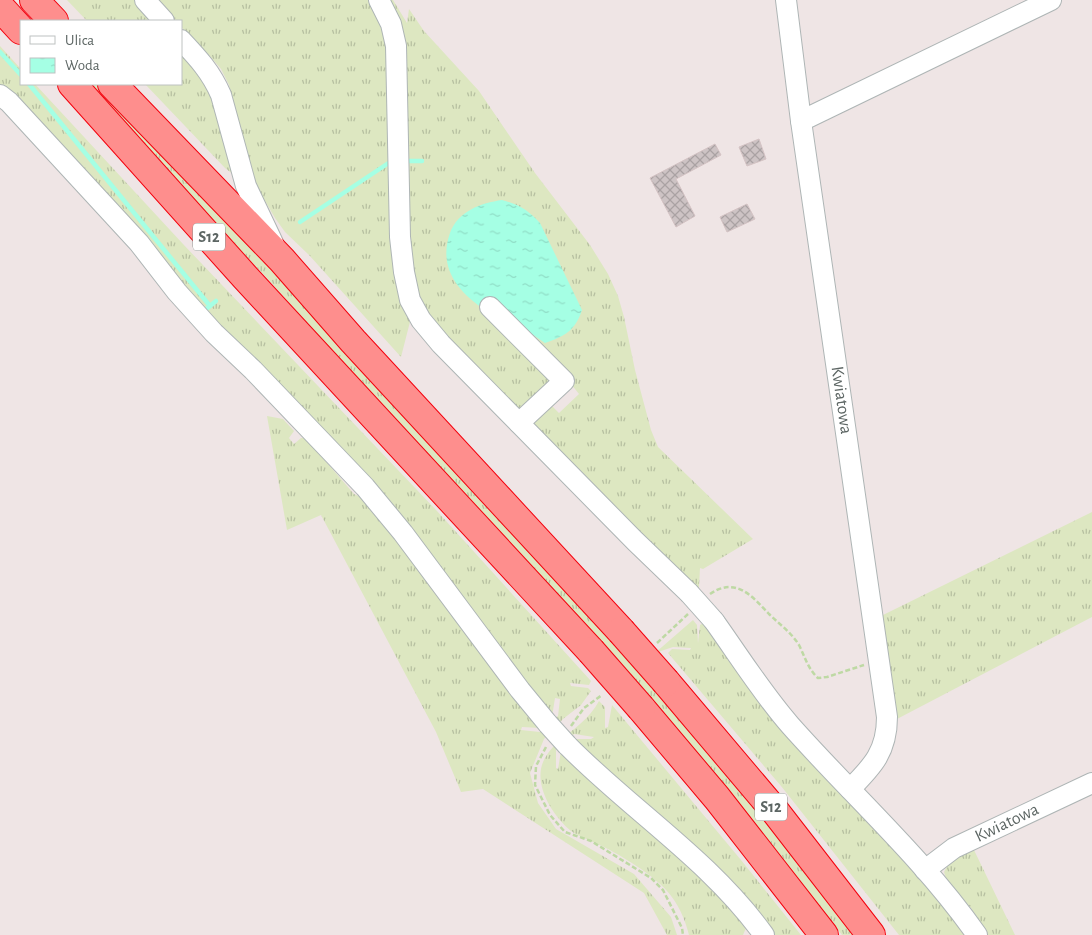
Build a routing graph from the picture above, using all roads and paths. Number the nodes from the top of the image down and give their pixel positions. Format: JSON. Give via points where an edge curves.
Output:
{"nodes":[{"id":1,"x":34,"y":0,"type":"edge"},
{"id":2,"x":145,"y":0,"type":"edge"},
{"id":3,"x":379,"y":0,"type":"edge"},
{"id":4,"x":786,"y":0,"type":"edge"},
{"id":5,"x":1052,"y":0,"type":"edge"},
{"id":6,"x":0,"y":7,"type":"edge"},
{"id":7,"x":53,"y":20,"type":"edge"},
{"id":8,"x":163,"y":20,"type":"edge"},
{"id":9,"x":20,"y":29,"type":"edge"},
{"id":10,"x":182,"y":41,"type":"edge"},
{"id":11,"x":73,"y":85,"type":"edge"},
{"id":12,"x":113,"y":85,"type":"edge"},
{"id":13,"x":0,"y":94,"type":"edge"},
{"id":14,"x":801,"y":120,"type":"junction"},
{"id":15,"x":282,"y":260,"type":"junction"},
{"id":16,"x":490,"y":307,"type":"dead end"},
{"id":17,"x":519,"y":423,"type":"junction"},
{"id":18,"x":695,"y":601,"type":"junction"},
{"id":19,"x":654,"y":646,"type":"dead end"},
{"id":20,"x":880,"y":660,"type":"junction"},
{"id":21,"x":603,"y":693,"type":"dead end"},
{"id":22,"x":559,"y":735,"type":"junction"},
{"id":23,"x":1092,"y":783,"type":"edge"},
{"id":24,"x":850,"y":789,"type":"junction"},
{"id":25,"x":925,"y":870,"type":"junction"},
{"id":26,"x":683,"y":935,"type":"edge"},
{"id":27,"x":762,"y":935,"type":"edge"},
{"id":28,"x":824,"y":935,"type":"edge"},
{"id":29,"x":871,"y":935,"type":"edge"},
{"id":30,"x":977,"y":935,"type":"edge"}],
"edges":[{"from":1,"to":7,"type":"highway"},
{"from":2,"to":8,"type":"street"},
{"from":3,"to":17,"type":"street","via":[[391,24],[396,46],[400,237],[410,300],[421,320],[441,344]]},
{"from":4,"to":14,"type":"street","name":"Kwiatowa"},
{"from":5,"to":14,"type":"street"},
{"from":6,"to":9,"type":"highway"},
{"from":10,"to":15,"type":"street","via":[[206,67],[221,94],[246,186]]},
{"from":11,"to":28,"type":"highway","number":"S12","bridge":true,"via":[[245,277],[592,651],[717,798]]},
{"from":12,"to":15,"type":"highway","number":"S12"},
{"from":13,"to":22,"type":"street","via":[[139,243],[214,334],[365,487],[520,690]]},
{"from":14,"to":20,"type":"street","name":"Kwiatowa"},
{"from":15,"to":29,"type":"highway","number":"S12","bridge":true,"via":[[352,342],[666,682],[775,811]]},
{"from":16,"to":17,"type":"street","via":[[564,382]]},
{"from":17,"to":18,"type":"street"},
{"from":18,"to":19,"type":"path"},
{"from":18,"to":20,"type":"path","via":[[724,588],[746,591],[791,634],[818,678]]},
{"from":18,"to":24,"type":"street","bridge":true,"via":[[714,621],[788,723]]},
{"from":20,"to":24,"type":"street","name":"Kwiatowa","via":[[887,717],[886,740],[871,768]]},
{"from":21,"to":22,"type":"path"},
{"from":22,"to":26,"type":"path","via":[[544,748],[536,766],[536,785],[550,815],[565,832],[591,842],[651,878],[662,890]]},
{"from":22,"to":27,"type":"street","via":[[726,889]]},
{"from":23,"to":25,"type":"street","name":"Kwiatowa","via":[[962,844]]},
{"from":24,"to":25,"type":"street"},
{"from":25,"to":30,"type":"street"}]}
